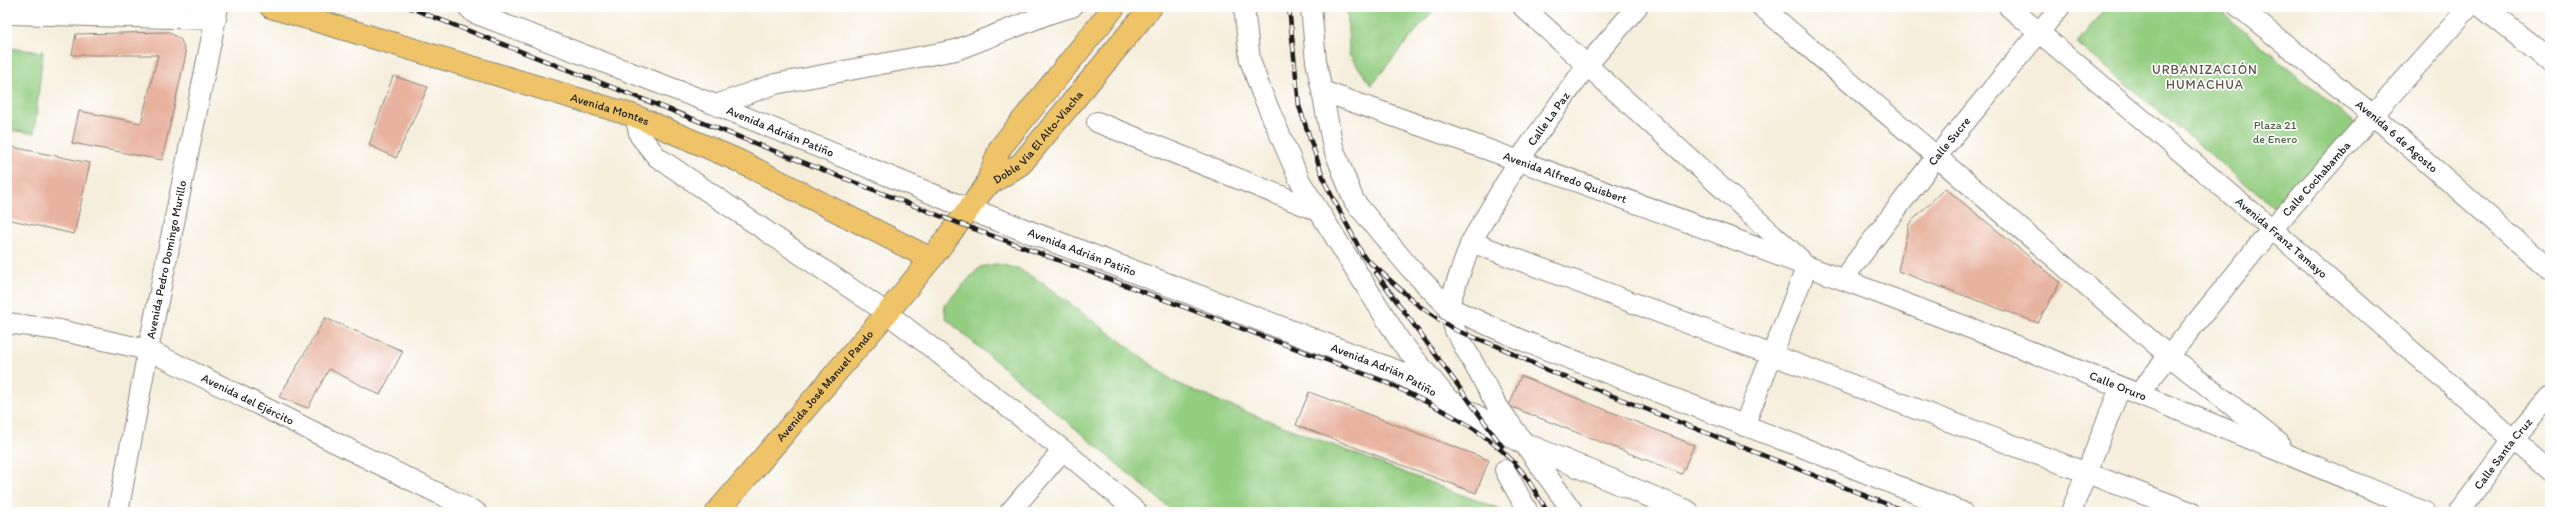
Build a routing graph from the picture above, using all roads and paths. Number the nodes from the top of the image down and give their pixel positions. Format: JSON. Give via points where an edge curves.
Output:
{"nodes":[{"id":1,"x":271,"y":7,"type":"edge"},
{"id":2,"x":468,"y":7,"type":"edge"},
{"id":3,"x":1072,"y":7,"type":"edge"},
{"id":4,"x":1114,"y":7,"type":"edge"},
{"id":5,"x":1151,"y":7,"type":"edge"},
{"id":6,"x":1244,"y":7,"type":"edge"},
{"id":7,"x":1311,"y":7,"type":"edge"},
{"id":8,"x":1523,"y":7,"type":"edge"},
{"id":9,"x":1637,"y":7,"type":"edge"},
{"id":10,"x":1762,"y":7,"type":"edge"},
{"id":11,"x":2009,"y":7,"type":"edge"},
{"id":12,"x":2060,"y":7,"type":"edge"},
{"id":13,"x":2239,"y":7,"type":"edge"},
{"id":14,"x":2469,"y":7,"type":"edge"},
{"id":15,"x":2483,"y":7,"type":"edge"},
{"id":16,"x":217,"y":13,"type":"edge"},
{"id":17,"x":7,"y":14,"type":"edge"},
{"id":18,"x":2040,"y":32,"type":"junction"},
{"id":19,"x":2550,"y":61,"type":"edge"},
{"id":20,"x":1588,"y":64,"type":"junction"},
{"id":21,"x":1322,"y":91,"type":"junction"},
{"id":22,"x":716,"y":105,"type":"junction"},
{"id":23,"x":635,"y":116,"type":"junction"},
{"id":24,"x":2374,"y":116,"type":"junction"},
{"id":25,"x":1097,"y":122,"type":"dead end"},
{"id":26,"x":1937,"y":156,"type":"junction"},
{"id":27,"x":1519,"y":160,"type":"junction"},
{"id":28,"x":986,"y":186,"type":"junction"},
{"id":29,"x":969,"y":209,"type":"junction"},
{"id":30,"x":1316,"y":210,"type":"junction"},
{"id":31,"x":2272,"y":229,"type":"junction"},
{"id":32,"x":1472,"y":242,"type":"junction"},
{"id":33,"x":930,"y":259,"type":"junction"},
{"id":34,"x":1807,"y":266,"type":"junction"},
{"id":35,"x":2550,"y":270,"type":"edge"},
{"id":36,"x":1843,"y":279,"type":"junction"},
{"id":37,"x":1448,"y":307,"type":"junction"},
{"id":38,"x":887,"y":313,"type":"junction"},
{"id":39,"x":7,"y":323,"type":"edge"},
{"id":40,"x":148,"y":350,"type":"junction"},
{"id":41,"x":1773,"y":354,"type":"junction"},
{"id":42,"x":2168,"y":355,"type":"junction"},
{"id":43,"x":2120,"y":388,"type":"junction"},
{"id":44,"x":2139,"y":394,"type":"junction"},
{"id":45,"x":2550,"y":397,"type":"edge"},
{"id":46,"x":1450,"y":402,"type":"junction"},
{"id":47,"x":1744,"y":426,"type":"junction"},
{"id":48,"x":2513,"y":439,"type":"junction"},
{"id":49,"x":1527,"y":445,"type":"junction"},
{"id":50,"x":1063,"y":450,"type":"junction"},
{"id":51,"x":2297,"y":458,"type":"junction"},
{"id":52,"x":1505,"y":470,"type":"dead end"},
{"id":53,"x":2550,"y":472,"type":"edge"},
{"id":54,"x":2086,"y":473,"type":"junction"},
{"id":55,"x":118,"y":512,"type":"edge"},
{"id":56,"x":476,"y":512,"type":"edge"},
{"id":57,"x":718,"y":512,"type":"edge"},
{"id":58,"x":1010,"y":512,"type":"edge"},
{"id":59,"x":1137,"y":512,"type":"edge"},
{"id":60,"x":1528,"y":512,"type":"edge"},
{"id":61,"x":1573,"y":512,"type":"edge"},
{"id":62,"x":1688,"y":512,"type":"edge"},
{"id":63,"x":1962,"y":512,"type":"edge"},
{"id":64,"x":2071,"y":512,"type":"edge"},
{"id":65,"x":2191,"y":512,"type":"edge"},
{"id":66,"x":2425,"y":512,"type":"edge"},
{"id":67,"x":2459,"y":512,"type":"edge"}],
"edges":[{"from":1,"to":23,"type":"main road","name":"Avenida Montes"},
{"from":2,"to":22,"type":"street","name":"Avenida Adrián Patiño","via":[[474,12]]},
{"from":3,"to":22,"type":"street","via":[[956,50],[775,84]]},
{"from":4,"to":28,"type":"main road","name":"Doble Vía El Alto-Viacha","via":[[1000,148]]},
{"from":5,"to":28,"type":"main road","name":"Doble Vía El Alto-Viacha","via":[[1021,164]]},
{"from":6,"to":30,"type":"street","via":[[1250,60],[1261,92],[1300,181]]},
{"from":7,"to":21,"type":"street","via":[[1316,61]]},
{"from":8,"to":20,"type":"street"},
{"from":9,"to":20,"type":"street","name":"Calle La Paz"},
{"from":10,"to":26,"type":"street"},
{"from":11,"to":18,"type":"street","name":"Avenida Franz Tamayo"},
{"from":12,"to":18,"type":"street","name":"Calle Sucre"},
{"from":13,"to":24,"type":"street","name":"Avenida 6 de Agosto"},
{"from":14,"to":24,"type":"street","name":"Calle Cochabamba"},
{"from":15,"to":19,"type":"street"},
{"from":16,"to":17,"type":"street"},
{"from":16,"to":40,"type":"street","name":"Avenida Pedro Domingo Murillo"},
{"from":18,"to":26,"type":"street","name":"Calle Sucre"},
{"from":18,"to":31,"type":"street","name":"Avenida Franz Tamayo"},
{"from":20,"to":27,"type":"street","name":"Calle La Paz"},
{"from":20,"to":34,"type":"street"},
{"from":21,"to":27,"type":"street","name":"Avenida Alfredo Quisbert"},
{"from":21,"to":37,"type":"street","via":[[1333,147],[1354,201],[1409,267]]},
{"from":22,"to":29,"type":"street","name":"Avenida Adrián Patiño"},
{"from":23,"to":33,"type":"main road","name":"Avenida Montes","via":[[738,160]]},
{"from":23,"to":38,"type":"street","via":[[640,136],[658,157]]},
{"from":24,"to":31,"type":"street","name":"Calle Cochabamba"},
{"from":24,"to":35,"type":"street","name":"Avenida 6 de Agosto"},
{"from":25,"to":30,"type":"street"},
{"from":26,"to":36,"type":"street","name":"Calle Sucre"},
{"from":26,"to":42,"type":"street"},
{"from":27,"to":32,"type":"street","name":"Calle La Paz"},
{"from":27,"to":34,"type":"street","name":"Avenida Alfredo Quisbert"},
{"from":28,"to":29,"type":"main road","name":"Avenida José Manuel Pando"},
{"from":29,"to":33,"type":"main road","name":"Avenida José Manuel Pando"},
{"from":29,"to":46,"type":"street","name":"Avenida Adrián Patiño","via":[[1398,372]]},
{"from":30,"to":46,"type":"street","via":[[1400,341]]},
{"from":31,"to":42,"type":"street","name":"Calle Cochabamba"},
{"from":31,"to":48,"type":"street","name":"Avenida Franz Tamayo"},
{"from":32,"to":37,"type":"street","name":"Calle La Paz"},
{"from":32,"to":41,"type":"street"},
{"from":33,"to":38,"type":"main road","name":"Avenida José Manuel Pando"},
{"from":34,"to":36,"type":"street","name":"Calle Oruro"},
{"from":34,"to":41,"type":"street"},
{"from":36,"to":43,"type":"street","name":"Calle Oruro"},
{"from":37,"to":47,"type":"street","via":[[1521,340]]},
{"from":37,"to":49,"type":"street","via":[[1455,330],[1496,404]]},
{"from":38,"to":50,"type":"street"},
{"from":38,"to":57,"type":"main road","name":"Avenida José Manuel Pando"},
{"from":39,"to":40,"type":"street","name":"Avenida del Ejército","via":[[59,330]]},
{"from":40,"to":55,"type":"street","name":"Avenida Pedro Domingo Murillo"},
{"from":40,"to":56,"type":"street","name":"Avenida del Ejército"},
{"from":41,"to":47,"type":"street"},
{"from":41,"to":54,"type":"street"},
{"from":42,"to":44,"type":"street","name":"Calle Cochabamba"},
{"from":42,"to":51,"type":"street"},
{"from":43,"to":44,"type":"street","name":"Calle Oruro"},
{"from":43,"to":54,"type":"street"},
{"from":44,"to":51,"type":"street","name":"Calle Oruro"},
{"from":45,"to":48,"type":"street","name":"Calle Santa Cruz"},
{"from":46,"to":49,"type":"street","name":"Avenida Adrián Patiño"},
{"from":47,"to":63,"type":"street"},
{"from":48,"to":53,"type":"street","name":"Avenida Franz Tamayo"},
{"from":48,"to":67,"type":"street","name":"Calle Santa Cruz"},
{"from":49,"to":61,"type":"street"},
{"from":49,"to":62,"type":"street","name":"Avenida Adrián Patiño"},
{"from":50,"to":58,"type":"street"},
{"from":50,"to":59,"type":"street"},
{"from":51,"to":66,"type":"street","name":"Calle Oruro"},
{"from":52,"to":60,"type":"street"},
{"from":54,"to":64,"type":"street"},
{"from":54,"to":65,"type":"street"}]}
